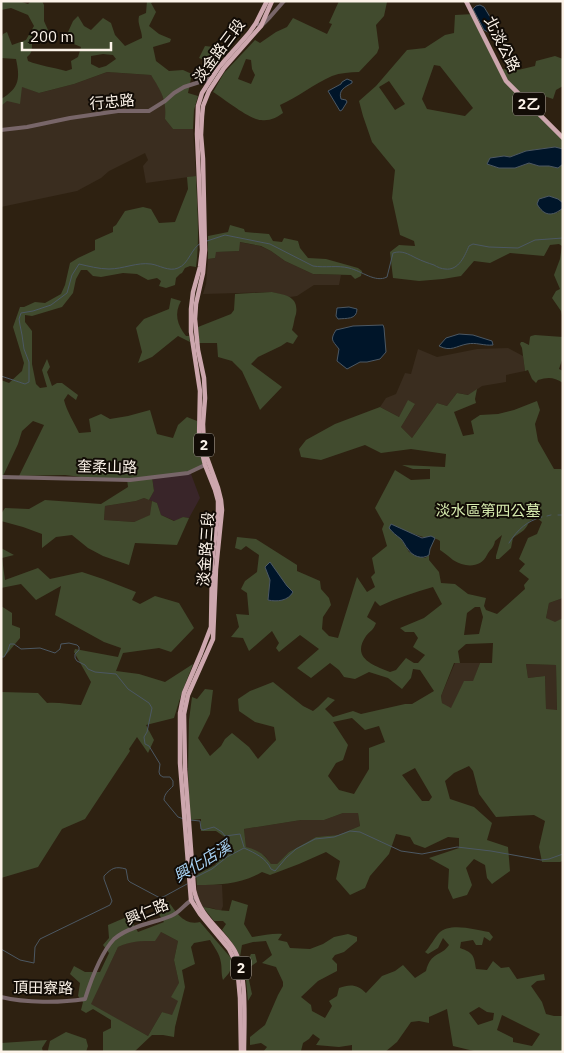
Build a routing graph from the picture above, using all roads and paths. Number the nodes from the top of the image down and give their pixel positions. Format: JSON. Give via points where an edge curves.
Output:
{"nodes":[{"id":1,"x":267,"y":1,"type":"edge"},
{"id":2,"x":272,"y":1,"type":"edge"},
{"id":3,"x":284,"y":1,"type":"edge"},
{"id":4,"x":466,"y":1,"type":"edge"},
{"id":5,"x":259,"y":24,"type":"junction"},
{"id":6,"x":214,"y":78,"type":"junction"},
{"id":7,"x":1,"y":130,"type":"edge"},
{"id":8,"x":563,"y":138,"type":"edge"},
{"id":9,"x":207,"y":464,"type":"junction"},
{"id":10,"x":1,"y":477,"type":"edge"},
{"id":11,"x":194,"y":899,"type":"junction"},
{"id":12,"x":1,"y":997,"type":"edge"},
{"id":13,"x":85,"y":999,"type":"joint"},
{"id":14,"x":241,"y":1052,"type":"edge"},
{"id":15,"x":244,"y":1052,"type":"edge"}],
"edges":[{"from":1,"to":5,"type":"main road","name":"淡金路三段","number":"2"},
{"from":2,"to":5,"type":"main road","name":"淡金路三段","number":"2"},
{"from":3,"to":5,"type":"street"},
{"from":4,"to":8,"type":"main road","name":"北淡公路","number":"2乙","via":[[506,81]]},
{"from":5,"to":6,"type":"main road","name":"淡金路三段","number":"2","via":[[219,67]]},
{"from":6,"to":7,"type":"street","name":"行忠路","via":[[184,87],[149,111],[113,112]]},
{"from":6,"to":9,"type":"main road","name":"淡金路三段","number":"2","via":[[202,116],[204,250],[195,319],[204,378],[202,424]]},
{"from":9,"to":10,"type":"street","name":"奎柔山路","via":[[188,473],[130,480]]},
{"from":9,"to":11,"type":"main road","name":"淡金路三段","number":"2","via":[[218,488],[222,510],[213,639],[188,695],[184,714],[186,820]]},
{"from":11,"to":13,"type":"street","name":"興仁路","via":[[171,916],[132,929],[115,939],[104,954]]},
{"from":11,"to":14,"type":"main road","number":"2","via":[[200,914],[229,949],[236,966]]},
{"from":11,"to":15,"type":"main road","number":"2","via":[[233,949],[240,964]]},
{"from":12,"to":13,"type":"street","name":"頂田寮路","via":[[16,1001]]}]}
